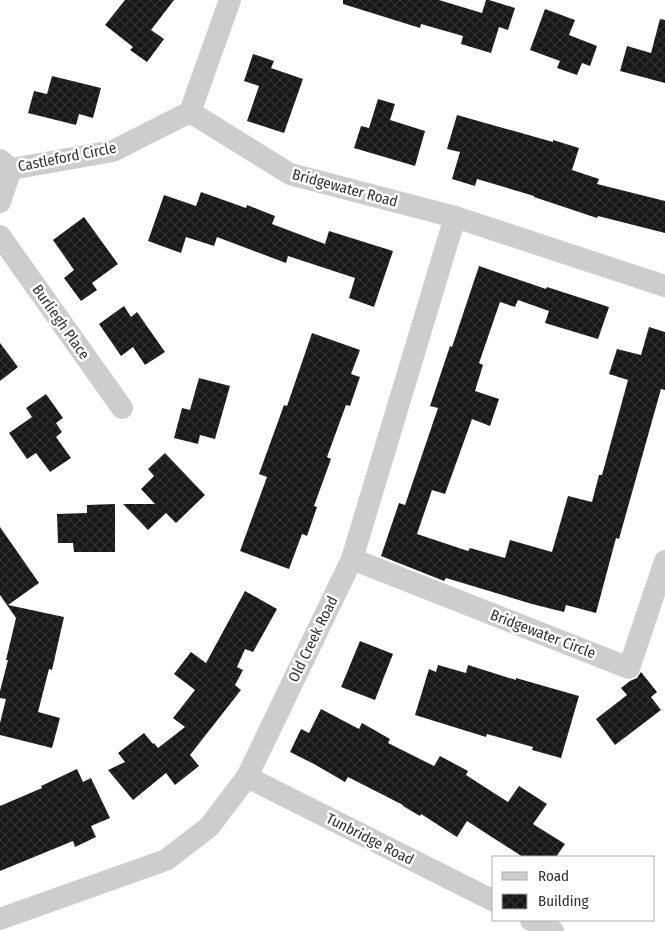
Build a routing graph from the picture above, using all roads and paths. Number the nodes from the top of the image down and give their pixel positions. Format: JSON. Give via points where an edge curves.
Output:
{"nodes":[{"id":1,"x":230,"y":0,"type":"edge"},
{"id":2,"x":190,"y":112,"type":"junction"},
{"id":3,"x":6,"y":165,"type":"edge"},
{"id":4,"x":0,"y":202,"type":"edge"},
{"id":5,"x":455,"y":217,"type":"junction"},
{"id":6,"x":0,"y":236,"type":"edge"},
{"id":7,"x":665,"y":286,"type":"edge"},
{"id":8,"x":122,"y":408,"type":"dead end"},
{"id":9,"x":352,"y":559,"type":"junction"},
{"id":10,"x":665,"y":561,"type":"edge"},
{"id":11,"x":247,"y":777,"type":"junction"},
{"id":12,"x":492,"y":900,"type":"edge"},
{"id":13,"x":0,"y":918,"type":"edge"},
{"id":14,"x":532,"y":921,"type":"edge"},
{"id":15,"x":553,"y":931,"type":"edge"}],
"edges":[{"from":1,"to":2,"type":"street"},
{"from":2,"to":3,"type":"street","name":"Castleford Circle","via":[[113,151]]},
{"from":2,"to":5,"type":"street","name":"Bridgewater Road","via":[[290,174]]},
{"from":3,"to":4,"type":"street"},
{"from":5,"to":7,"type":"street"},
{"from":5,"to":9,"type":"street","name":"Old Creek Road"},
{"from":6,"to":8,"type":"street","name":"Burliegh Place"},
{"from":9,"to":10,"type":"street","name":"Bridgewater Circle","via":[[628,668]]},
{"from":9,"to":11,"type":"street","name":"Old Creek Road"},
{"from":11,"to":12,"type":"street","name":"Tunbridge Road"},
{"from":11,"to":13,"type":"street","name":"Old Creek Road","via":[[209,827],[166,860]]},
{"from":14,"to":15,"type":"street"}]}
